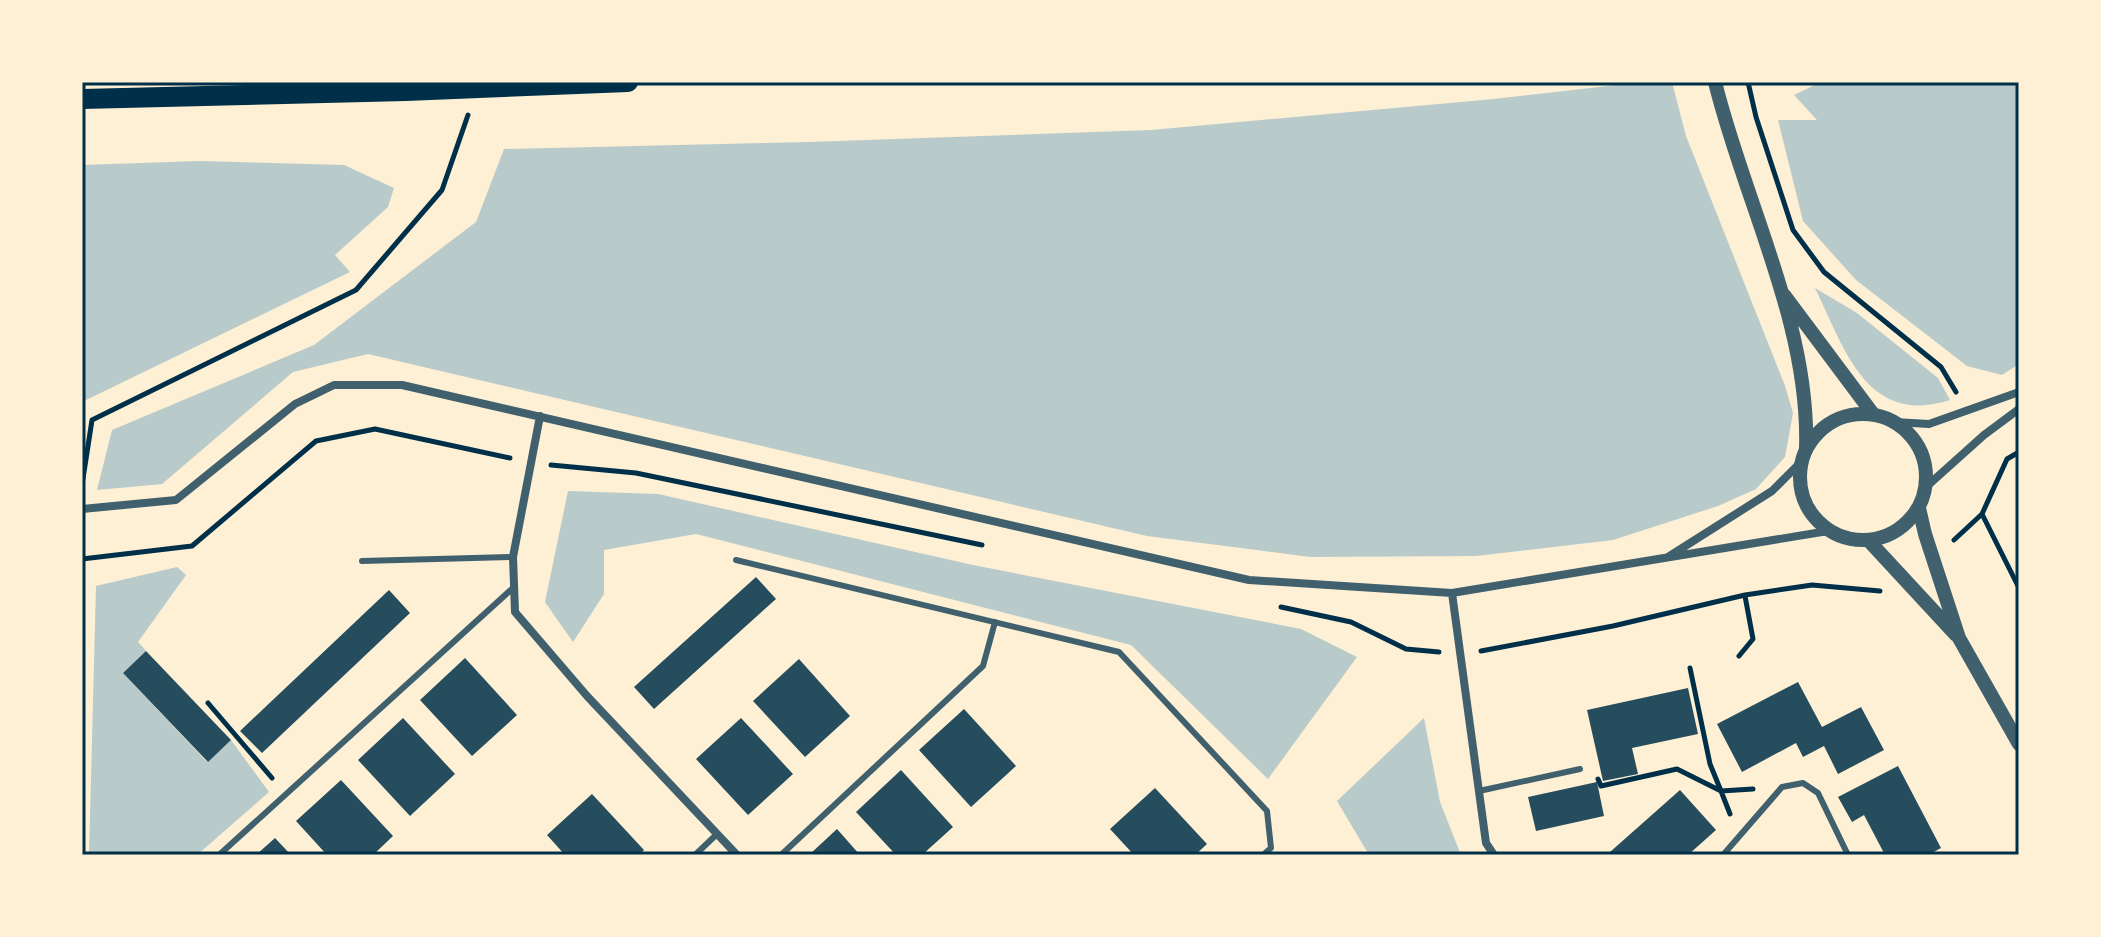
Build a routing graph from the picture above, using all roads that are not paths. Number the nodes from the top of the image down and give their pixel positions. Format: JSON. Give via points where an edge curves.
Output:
{"nodes":[{"id":1,"x":628,"y":82,"type":"edge"},
{"id":2,"x":1715,"y":82,"type":"edge"},
{"id":3,"x":82,"y":99,"type":"edge"},
{"id":4,"x":1782,"y":291,"type":"junction"},
{"id":5,"x":2019,"y":392,"type":"edge"},
{"id":6,"x":2019,"y":409,"type":"edge"},
{"id":7,"x":1873,"y":414,"type":"junction"},
{"id":8,"x":540,"y":416,"type":"junction"},
{"id":9,"x":1894,"y":422,"type":"junction"},
{"id":10,"x":1804,"y":455,"type":"junction"},
{"id":11,"x":1926,"y":487,"type":"junction"},
{"id":12,"x":1919,"y":508,"type":"junction"},
{"id":13,"x":82,"y":509,"type":"edge"},
{"id":14,"x":1828,"y":531,"type":"junction"},
{"id":15,"x":1869,"y":541,"type":"junction"},
{"id":16,"x":513,"y":557,"type":"junction"},
{"id":17,"x":1663,"y":559,"type":"junction"},
{"id":18,"x":736,"y":560,"type":"dead end"},
{"id":19,"x":362,"y":561,"type":"dead end"},
{"id":20,"x":514,"y":587,"type":"junction"},
{"id":21,"x":1452,"y":593,"type":"junction"},
{"id":22,"x":995,"y":622,"type":"junction"},
{"id":23,"x":1959,"y":638,"type":"junction"},
{"id":24,"x":2019,"y":744,"type":"edge"},
{"id":25,"x":1580,"y":769,"type":"road end"},
{"id":26,"x":1479,"y":791,"type":"junction"},
{"id":27,"x":717,"y":834,"type":"junction"},
{"id":28,"x":219,"y":855,"type":"edge"},
{"id":29,"x":695,"y":855,"type":"edge"},
{"id":30,"x":737,"y":855,"type":"edge"},
{"id":31,"x":781,"y":855,"type":"edge"},
{"id":32,"x":1263,"y":855,"type":"edge"},
{"id":33,"x":1494,"y":855,"type":"edge"},
{"id":34,"x":1723,"y":855,"type":"edge"},
{"id":35,"x":1848,"y":855,"type":"edge"}],
"edges":[{"from":1,"to":3,"type":"main road"},
{"from":2,"to":4,"type":"street"},
{"from":4,"to":7,"type":"street"},
{"from":4,"to":10,"type":"street","via":[[1807,408]]},
{"from":5,"to":9,"type":"street","via":[[1929,424]]},
{"from":6,"to":11,"type":"street"},
{"from":7,"to":9,"type":"street"},
{"from":7,"to":10,"type":"street","via":[[1838,419],[1819,431]]},
{"from":8,"to":13,"type":"street","via":[[402,385],[334,385],[295,404],[176,500]]},
{"from":8,"to":16,"type":"street"},
{"from":8,"to":21,"type":"street","via":[[1249,580]]},
{"from":9,"to":11,"type":"street","via":[[1923,456]]},
{"from":10,"to":14,"type":"street","via":[[1800,484],[1806,505]]},
{"from":10,"to":17,"type":"street","via":[[1772,491]]},
{"from":11,"to":12,"type":"street"},
{"from":12,"to":15,"type":"street","via":[[1891,535]]},
{"from":12,"to":23,"type":"street"},
{"from":14,"to":15,"type":"street"},
{"from":14,"to":17,"type":"street"},
{"from":15,"to":23,"type":"street"},
{"from":16,"to":19,"type":"lane"},
{"from":16,"to":20,"type":"street"},
{"from":17,"to":21,"type":"street"},
{"from":18,"to":22,"type":"lane"},
{"from":20,"to":27,"type":"street","via":[[515,612]]},
{"from":20,"to":28,"type":"lane"},
{"from":21,"to":26,"type":"street"},
{"from":22,"to":31,"type":"lane","via":[[983,666]]},
{"from":22,"to":32,"type":"lane","via":[[1119,652],[1267,811],[1271,848]]},
{"from":23,"to":24,"type":"street"},
{"from":25,"to":26,"type":"lane"},
{"from":26,"to":33,"type":"street","via":[[1486,843]]},
{"from":27,"to":29,"type":"lane"},
{"from":27,"to":30,"type":"street"},
{"from":34,"to":35,"type":"lane","via":[[1782,787],[1803,783],[1818,793]]}]}
